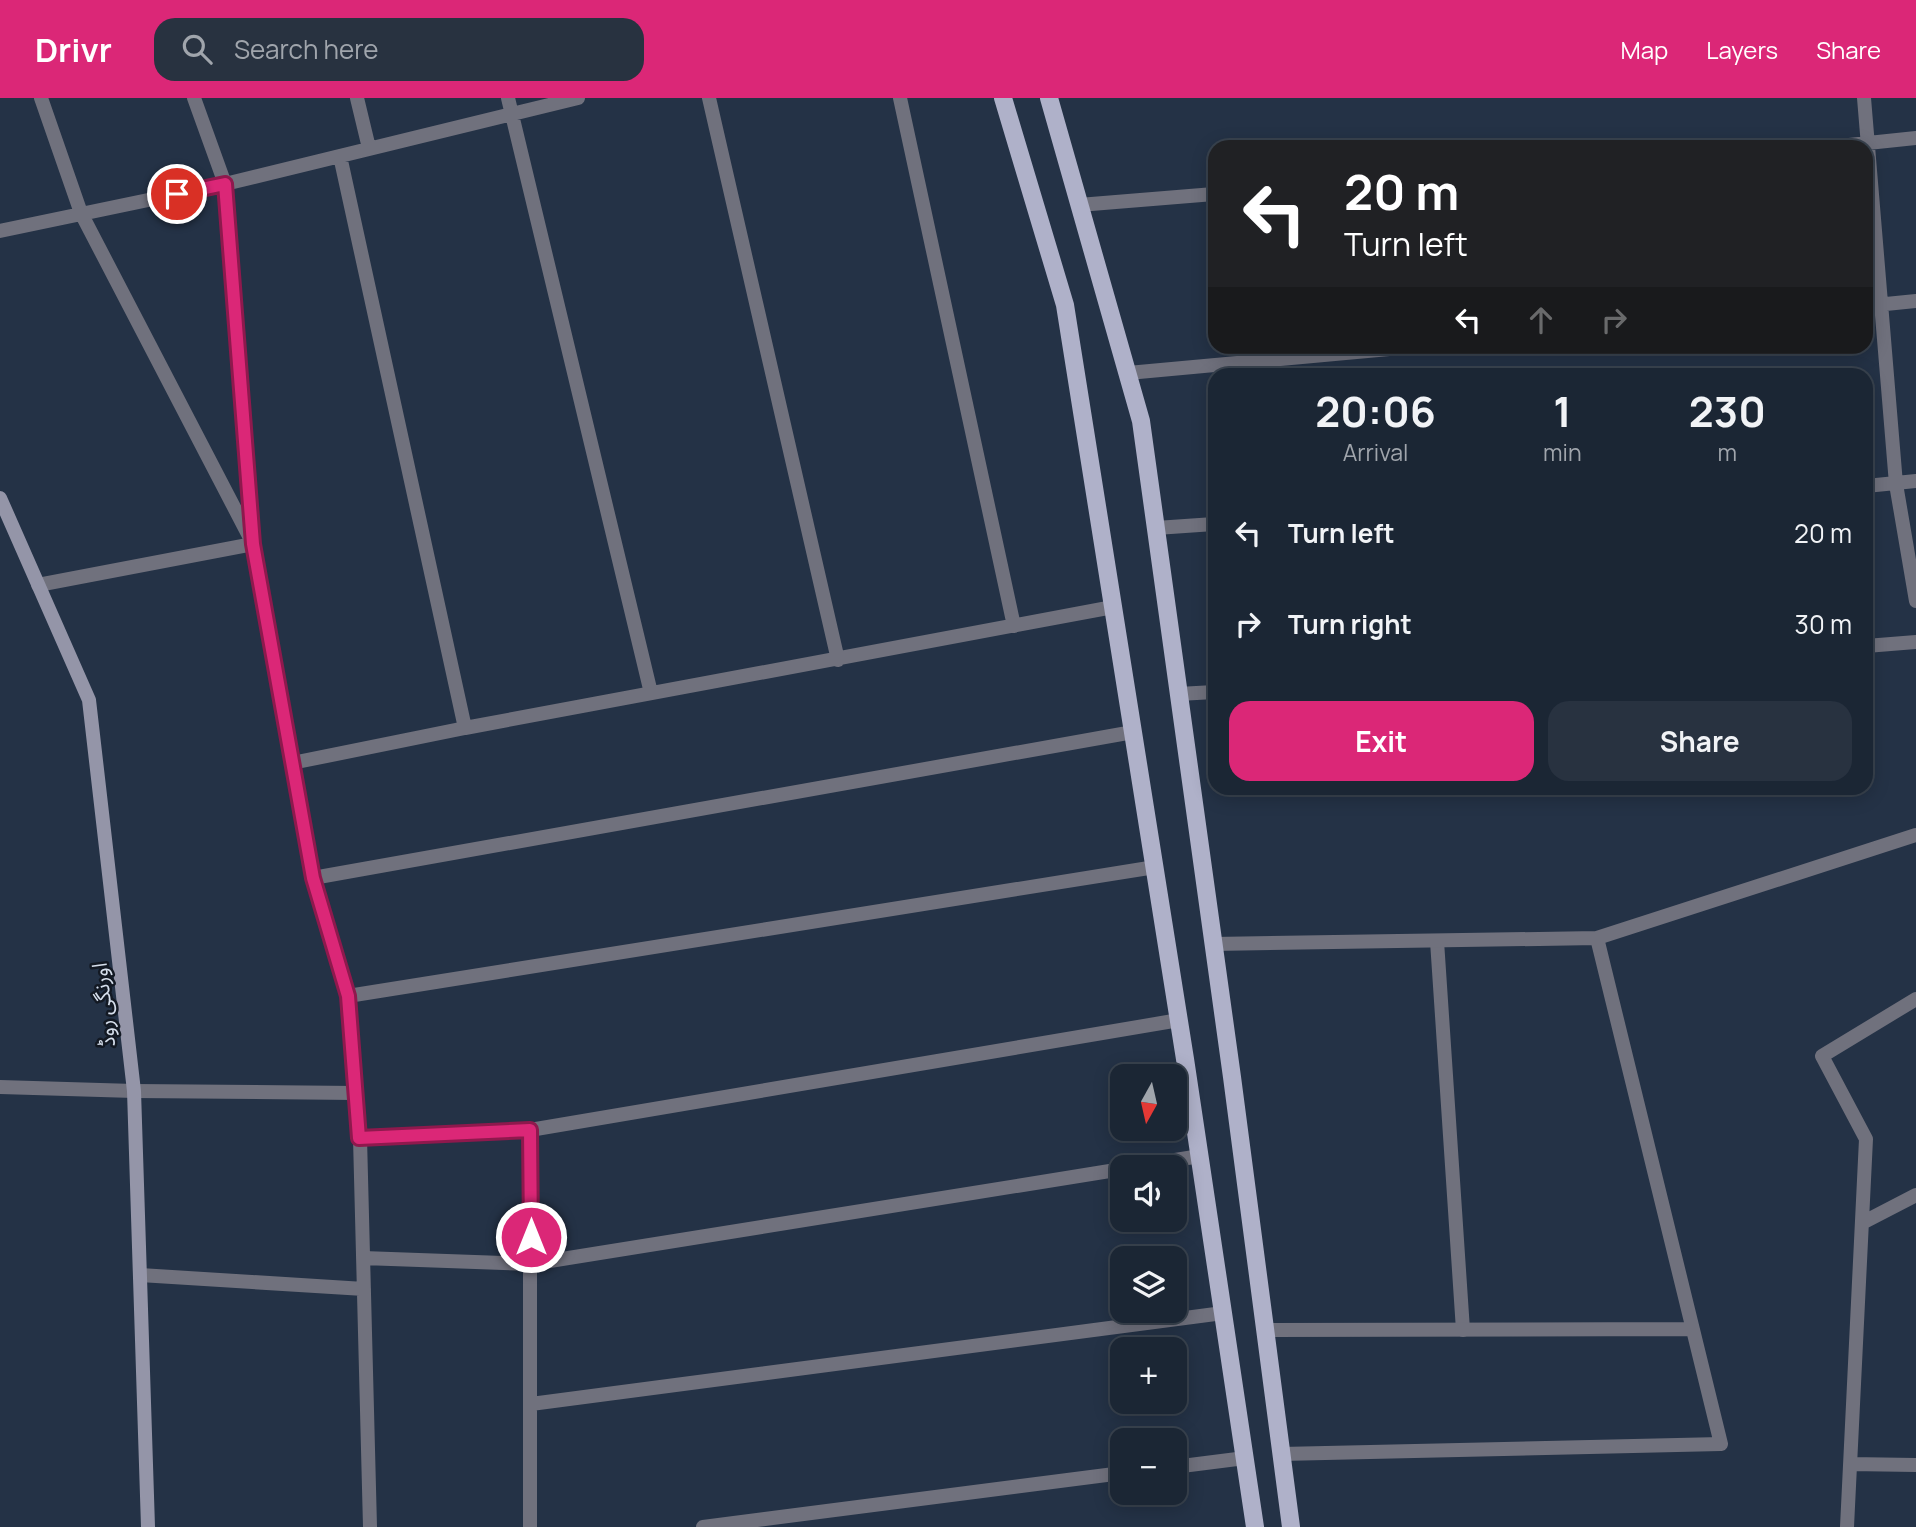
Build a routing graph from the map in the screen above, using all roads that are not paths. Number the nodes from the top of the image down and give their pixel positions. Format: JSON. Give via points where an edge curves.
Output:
{"nodes":[{"id":1,"x":41,"y":98,"type":"edge"},
{"id":2,"x":194,"y":98,"type":"edge"},
{"id":3,"x":357,"y":98,"type":"edge"},
{"id":4,"x":508,"y":98,"type":"edge"},
{"id":5,"x":578,"y":98,"type":"edge"},
{"id":6,"x":709,"y":98,"type":"edge"},
{"id":7,"x":900,"y":98,"type":"edge"},
{"id":8,"x":1003,"y":98,"type":"edge"},
{"id":9,"x":1049,"y":98,"type":"edge"},
{"id":10,"x":1864,"y":98,"type":"edge"},
{"id":11,"x":512,"y":113,"type":"junction"},
{"id":12,"x":1916,"y":138,"type":"edge"},
{"id":13,"x":1868,"y":140,"type":"edge"},
{"id":14,"x":1873,"y":143,"type":"edge"},
{"id":15,"x":369,"y":148,"type":"junction"},
{"id":16,"x":340,"y":156,"type":"junction"},
{"id":17,"x":225,"y":184,"type":"junction"},
{"id":18,"x":1208,"y":194,"type":"edge"},
{"id":19,"x":1079,"y":205,"type":"junction"},
{"id":20,"x":1873,"y":206,"type":"edge"},
{"id":21,"x":81,"y":213,"type":"junction"},
{"id":22,"x":0,"y":231,"type":"edge"},
{"id":23,"x":1916,"y":301,"type":"edge"},
{"id":24,"x":1881,"y":305,"type":"junction"},
{"id":25,"x":1873,"y":306,"type":"edge"},
{"id":26,"x":1335,"y":354,"type":"edge"},
{"id":27,"x":1128,"y":373,"type":"junction"},
{"id":28,"x":1916,"y":481,"type":"edge"},
{"id":29,"x":1896,"y":484,"type":"junction"},
{"id":30,"x":1873,"y":486,"type":"edge"},
{"id":31,"x":0,"y":498,"type":"edge"},
{"id":32,"x":1208,"y":524,"type":"edge"},
{"id":33,"x":1156,"y":528,"type":"junction"},
{"id":34,"x":253,"y":544,"type":"junction"},
{"id":35,"x":38,"y":585,"type":"junction"},
{"id":36,"x":1916,"y":601,"type":"edge"},
{"id":37,"x":1113,"y":607,"type":"junction"},
{"id":38,"x":1014,"y":626,"type":"junction"},
{"id":39,"x":1916,"y":642,"type":"edge"},
{"id":40,"x":1873,"y":645,"type":"edge"},
{"id":41,"x":838,"y":660,"type":"junction"},
{"id":42,"x":1208,"y":692,"type":"edge"},
{"id":43,"x":651,"y":693,"type":"junction"},
{"id":44,"x":1179,"y":694,"type":"junction"},
{"id":45,"x":465,"y":728,"type":"junction"},
{"id":46,"x":1133,"y":732,"type":"junction"},
{"id":47,"x":292,"y":763,"type":"junction"},
{"id":48,"x":1916,"y":835,"type":"edge"},
{"id":49,"x":1155,"y":867,"type":"junction"},
{"id":50,"x":313,"y":878,"type":"junction"},
{"id":51,"x":1597,"y":938,"type":"junction"},
{"id":52,"x":1437,"y":941,"type":"junction"},
{"id":53,"x":1213,"y":944,"type":"junction"},
{"id":54,"x":348,"y":996,"type":"junction"},
{"id":55,"x":1916,"y":999,"type":"edge"},
{"id":56,"x":1179,"y":1020,"type":"junction"},
{"id":57,"x":0,"y":1087,"type":"edge"},
{"id":58,"x":134,"y":1091,"type":"junction"},
{"id":59,"x":356,"y":1093,"type":"junction"},
{"id":60,"x":530,"y":1130,"type":"junction"},
{"id":61,"x":359,"y":1138,"type":"junction"},
{"id":62,"x":1200,"y":1156,"type":"junction"},
{"id":63,"x":1187,"y":1158,"type":"edge"},
{"id":64,"x":1110,"y":1171,"type":"edge"},
{"id":65,"x":1916,"y":1195,"type":"edge"},
{"id":66,"x":1862,"y":1223,"type":"junction"},
{"id":67,"x":363,"y":1258,"type":"junction"},
{"id":68,"x":531,"y":1264,"type":"junction"},
{"id":69,"x":140,"y":1275,"type":"junction"},
{"id":70,"x":364,"y":1290,"type":"junction"},
{"id":71,"x":1223,"y":1313,"type":"junction"},
{"id":72,"x":1693,"y":1329,"type":"junction"},
{"id":73,"x":1265,"y":1330,"type":"junction"},
{"id":74,"x":1463,"y":1330,"type":"junction"},
{"id":75,"x":531,"y":1404,"type":"junction"},
{"id":76,"x":1281,"y":1454,"type":"junction"},
{"id":77,"x":1245,"y":1458,"type":"junction"},
{"id":78,"x":1850,"y":1464,"type":"junction"},
{"id":79,"x":1187,"y":1465,"type":"edge"},
{"id":80,"x":1916,"y":1465,"type":"edge"},
{"id":81,"x":1110,"y":1475,"type":"edge"},
{"id":82,"x":148,"y":1527,"type":"edge"},
{"id":83,"x":370,"y":1527,"type":"edge"},
{"id":84,"x":530,"y":1527,"type":"edge"},
{"id":85,"x":703,"y":1527,"type":"edge"},
{"id":86,"x":1255,"y":1527,"type":"edge"},
{"id":87,"x":1291,"y":1527,"type":"edge"},
{"id":88,"x":1847,"y":1527,"type":"edge"}],
"edges":[{"from":1,"to":21,"type":"street"},
{"from":2,"to":17,"type":"street"},
{"from":3,"to":15,"type":"street"},
{"from":4,"to":11,"type":"street"},
{"from":5,"to":11,"type":"street"},
{"from":6,"to":41,"type":"street"},
{"from":7,"to":38,"type":"street"},
{"from":8,"to":37,"type":"main road","via":[[1065,305]]},
{"from":9,"to":19,"type":"main road"},
{"from":10,"to":13,"type":"street"},
{"from":11,"to":15,"type":"street"},
{"from":11,"to":43,"type":"street"},
{"from":12,"to":14,"type":"street"},
{"from":15,"to":16,"type":"street"},
{"from":16,"to":17,"type":"street"},
{"from":16,"to":45,"type":"street"},
{"from":17,"to":21,"type":"street"},
{"from":17,"to":34,"type":"street"},
{"from":18,"to":19,"type":"street"},
{"from":19,"to":27,"type":"main road"},
{"from":20,"to":24,"type":"street"},
{"from":21,"to":22,"type":"street"},
{"from":21,"to":34,"type":"street"},
{"from":23,"to":24,"type":"street"},
{"from":24,"to":25,"type":"street"},
{"from":24,"to":29,"type":"street"},
{"from":26,"to":27,"type":"street"},
{"from":27,"to":33,"type":"main road","via":[[1141,421]]},
{"from":28,"to":29,"type":"street"},
{"from":29,"to":30,"type":"street"},
{"from":29,"to":36,"type":"street"},
{"from":31,"to":35,"type":"street","name":"اورنگی روڈ"},
{"from":32,"to":33,"type":"street"},
{"from":33,"to":44,"type":"main road"},
{"from":34,"to":35,"type":"street"},
{"from":34,"to":47,"type":"street"},
{"from":35,"to":58,"type":"street","name":"اورنگی روڈ","via":[[89,700]]},
{"from":37,"to":38,"type":"street"},
{"from":37,"to":46,"type":"main road"},
{"from":38,"to":41,"type":"street"},
{"from":39,"to":40,"type":"street"},
{"from":41,"to":43,"type":"street"},
{"from":42,"to":44,"type":"street"},
{"from":43,"to":45,"type":"street"},
{"from":44,"to":53,"type":"main road"},
{"from":45,"to":47,"type":"street"},
{"from":46,"to":49,"type":"main road"},
{"from":46,"to":50,"type":"street"},
{"from":47,"to":50,"type":"street"},
{"from":48,"to":51,"type":"street"},
{"from":49,"to":54,"type":"street"},
{"from":49,"to":56,"type":"main road"},
{"from":50,"to":54,"type":"street"},
{"from":51,"to":52,"type":"street"},
{"from":51,"to":72,"type":"street"},
{"from":52,"to":53,"type":"street"},
{"from":52,"to":74,"type":"street"},
{"from":53,"to":73,"type":"main road"},
{"from":54,"to":59,"type":"street"},
{"from":55,"to":66,"type":"street","via":[[1822,1056],[1866,1139]]},
{"from":56,"to":60,"type":"street"},
{"from":56,"to":62,"type":"main road"},
{"from":57,"to":58,"type":"street"},
{"from":58,"to":59,"type":"street"},
{"from":58,"to":69,"type":"street","name":"اورنگی روڈ"},
{"from":59,"to":61,"type":"street"},
{"from":60,"to":61,"type":"street"},
{"from":60,"to":68,"type":"street"},
{"from":61,"to":67,"type":"street"},
{"from":62,"to":63,"type":"street"},
{"from":62,"to":71,"type":"main road"},
{"from":64,"to":68,"type":"street"},
{"from":65,"to":66,"type":"street"},
{"from":66,"to":78,"type":"street"},
{"from":67,"to":68,"type":"street"},
{"from":67,"to":70,"type":"street"},
{"from":68,"to":75,"type":"street"},
{"from":69,"to":70,"type":"street"},
{"from":69,"to":82,"type":"street","name":"اورنگی روڈ"},
{"from":70,"to":83,"type":"street"},
{"from":71,"to":75,"type":"street"},
{"from":71,"to":77,"type":"main road"},
{"from":72,"to":74,"type":"street"},
{"from":72,"to":76,"type":"street","via":[[1721,1444]]},
{"from":73,"to":74,"type":"street"},
{"from":73,"to":76,"type":"main road"},
{"from":75,"to":84,"type":"street"},
{"from":76,"to":87,"type":"main road"},
{"from":77,"to":79,"type":"street"},
{"from":77,"to":86,"type":"main road"},
{"from":78,"to":80,"type":"street"},
{"from":78,"to":88,"type":"street"},
{"from":81,"to":85,"type":"street"}]}
